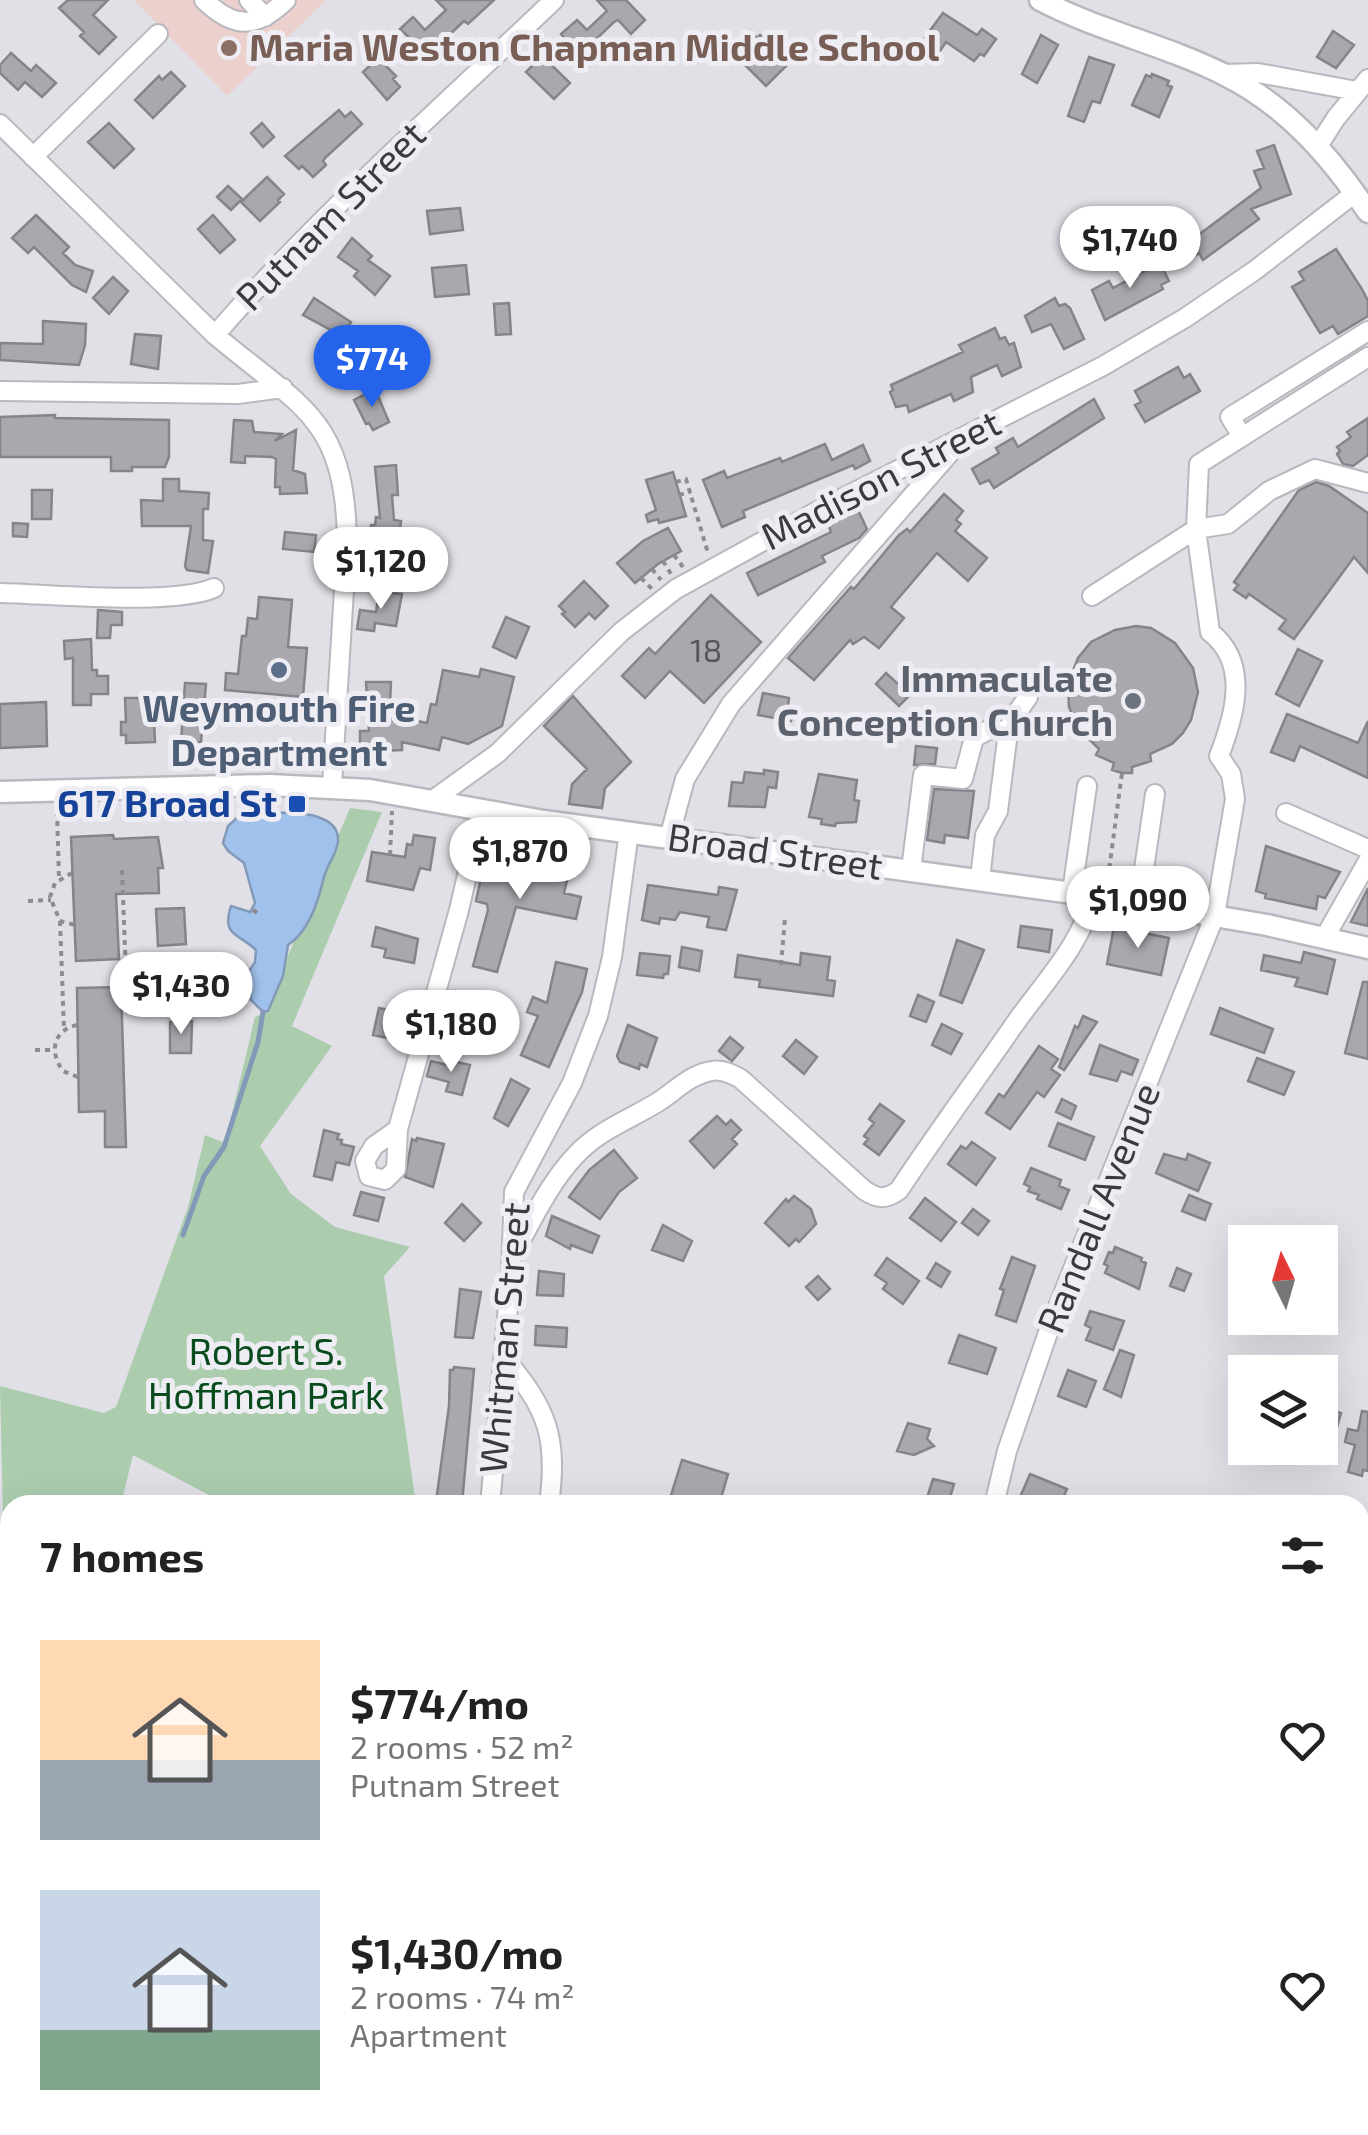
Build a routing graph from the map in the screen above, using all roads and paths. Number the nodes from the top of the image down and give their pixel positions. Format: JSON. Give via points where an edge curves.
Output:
{"nodes":[{"id":1,"x":204,"y":0,"type":"edge"},
{"id":2,"x":249,"y":0,"type":"edge"},
{"id":3,"x":286,"y":0,"type":"edge"},
{"id":4,"x":554,"y":0,"type":"edge"},
{"id":5,"x":1040,"y":0,"type":"edge"},
{"id":6,"x":265,"y":18,"type":"junction"},
{"id":7,"x":158,"y":34,"type":"dead end"},
{"id":8,"x":1224,"y":74,"type":"junction"},
{"id":9,"x":1362,"y":85,"type":"edge"},
{"id":10,"x":0,"y":124,"type":"edge"},
{"id":11,"x":1318,"y":146,"type":"junction"},
{"id":12,"x":33,"y":157,"type":"junction"},
{"id":13,"x":1355,"y":192,"type":"junction"},
{"id":14,"x":1368,"y":212,"type":"edge"},
{"id":15,"x":1368,"y":330,"type":"edge"},
{"id":16,"x":215,"y":335,"type":"junction"},
{"id":17,"x":1368,"y":357,"type":"edge"},
{"id":18,"x":284,"y":388,"type":"junction"},
{"id":19,"x":0,"y":390,"type":"edge"},
{"id":20,"x":1242,"y":436,"type":"junction"},
{"id":21,"x":962,"y":439,"type":"junction"},
{"id":22,"x":676,"y":482,"type":"dead end"},
{"id":23,"x":1368,"y":483,"type":"edge"},
{"id":24,"x":690,"y":492,"type":"junction"},
{"id":25,"x":679,"y":495,"type":"dead end"},
{"id":26,"x":694,"y":505,"type":"junction"},
{"id":27,"x":685,"y":507,"type":"dead end"},
{"id":28,"x":1196,"y":528,"type":"junction"},
{"id":29,"x":712,"y":567,"type":"junction"},
{"id":30,"x":214,"y":588,"type":"dead end"},
{"id":31,"x":0,"y":593,"type":"edge"},
{"id":32,"x":1092,"y":596,"type":"dead end"},
{"id":33,"x":1028,"y":697,"type":"dead end"},
{"id":34,"x":1008,"y":732,"type":"junction"},
{"id":35,"x":1122,"y":772,"type":"dead end"},
{"id":36,"x":332,"y":786,"type":"junction"},
{"id":37,"x":1087,"y":786,"type":"dead end"},
{"id":38,"x":57,"y":791,"type":"junction"},
{"id":39,"x":0,"y":792,"type":"edge"},
{"id":40,"x":394,"y":793,"type":"junction"},
{"id":41,"x":1156,"y":794,"type":"dead end"},
{"id":42,"x":433,"y":800,"type":"junction"},
{"id":43,"x":482,"y":811,"type":"junction"},
{"id":44,"x":1286,"y":813,"type":"dead end"},
{"id":45,"x":630,"y":832,"type":"junction"},
{"id":46,"x":669,"y":838,"type":"junction"},
{"id":47,"x":1368,"y":849,"type":"edge"},
{"id":48,"x":390,"y":855,"type":"dead end"},
{"id":49,"x":1368,"y":861,"type":"edge"},
{"id":50,"x":122,"y":870,"type":"dead end"},
{"id":51,"x":911,"y":870,"type":"junction"},
{"id":52,"x":72,"y":873,"type":"dead end"},
{"id":53,"x":60,"y":878,"type":"junction"},
{"id":54,"x":980,"y":879,"type":"junction"},
{"id":55,"x":1072,"y":892,"type":"junction"},
{"id":56,"x":1102,"y":896,"type":"junction"},
{"id":57,"x":51,"y":900,"type":"junction"},
{"id":58,"x":28,"y":901,"type":"dead end"},
{"id":59,"x":1139,"y":902,"type":"junction"},
{"id":60,"x":253,"y":910,"type":"dead end"},
{"id":61,"x":260,"y":915,"type":"dead end"},
{"id":62,"x":1215,"y":915,"type":"junction"},
{"id":63,"x":785,"y":918,"type":"dead end"},
{"id":64,"x":60,"y":921,"type":"junction"},
{"id":65,"x":74,"y":925,"type":"dead end"},
{"id":66,"x":1325,"y":938,"type":"junction"},
{"id":67,"x":1368,"y":948,"type":"edge"},
{"id":68,"x":781,"y":965,"type":"dead end"},
{"id":69,"x":126,"y":975,"type":"dead end"},
{"id":70,"x":78,"y":1025,"type":"dead end"},
{"id":71,"x":64,"y":1029,"type":"junction"},
{"id":72,"x":35,"y":1050,"type":"dead end"},
{"id":73,"x":54,"y":1050,"type":"junction"},
{"id":74,"x":78,"y":1077,"type":"dead end"},
{"id":75,"x":398,"y":1129,"type":"dead end"},
{"id":76,"x":512,"y":1256,"type":"junction"},
{"id":77,"x":504,"y":1358,"type":"junction"},
{"id":78,"x":491,"y":1495,"type":"edge"},
{"id":79,"x":550,"y":1495,"type":"edge"},
{"id":80,"x":996,"y":1495,"type":"edge"}],
"edges":[{"from":1,"to":6,"type":"street","via":[[236,22]]},
{"from":2,"to":6,"type":"street"},
{"from":3,"to":6,"type":"street"},
{"from":4,"to":16,"type":"street","name":"Putnam Street","via":[[390,154]]},
{"from":5,"to":8,"type":"main road"},
{"from":7,"to":12,"type":"street"},
{"from":8,"to":9,"type":"street"},
{"from":8,"to":11,"type":"main road","via":[[1284,113]]},
{"from":9,"to":11,"type":"street"},
{"from":10,"to":12,"type":"street"},
{"from":11,"to":13,"type":"main road"},
{"from":12,"to":16,"type":"street"},
{"from":13,"to":14,"type":"main road"},
{"from":13,"to":21,"type":"street","name":"Madison Street","via":[[1185,318]]},
{"from":15,"to":20,"type":"street","via":[[1230,416]]},
{"from":16,"to":18,"type":"street","name":"Putnam Street"},
{"from":17,"to":20,"type":"street"},
{"from":18,"to":19,"type":"street","via":[[238,394]]},
{"from":18,"to":36,"type":"street","name":"Putnam Street","via":[[328,437],[347,518]]},
{"from":20,"to":28,"type":"street","name":"Randall Avenue","via":[[1198,464]]},
{"from":21,"to":29,"type":"street","name":"Madison Street"},
{"from":21,"to":46,"type":"street","via":[[731,704],[685,779]]},
{"from":22,"to":24,"type":"path","via":[[686,479]]},
{"from":23,"to":28,"type":"street","via":[[1316,469],[1269,491],[1228,524]]},
{"from":24,"to":25,"type":"path"},
{"from":24,"to":26,"type":"path"},
{"from":26,"to":27,"type":"path"},
{"from":26,"to":29,"type":"path"},
{"from":28,"to":32,"type":"street"},
{"from":28,"to":62,"type":"street","name":"Randall Avenue","via":[[1210,632],[1232,656],[1235,671],[1233,714],[1219,756],[1235,799]]},
{"from":29,"to":42,"type":"street","name":"Madison Street","via":[[643,613],[498,753]]},
{"from":30,"to":31,"type":"street","via":[[160,596]]},
{"from":33,"to":34,"type":"street"},
{"from":34,"to":51,"type":"street","via":[[990,729],[974,738],[964,779],[923,776]]},
{"from":34,"to":54,"type":"street"},
{"from":35,"to":56,"type":"path"},
{"from":36,"to":38,"type":"main road","name":"Broad Street"},
{"from":36,"to":40,"type":"main road","name":"Broad Street"},
{"from":37,"to":55,"type":"street"},
{"from":38,"to":39,"type":"main road","name":"Broad Street"},
{"from":38,"to":53,"type":"path"},
{"from":40,"to":42,"type":"main road","name":"Broad Street"},
{"from":40,"to":48,"type":"path"},
{"from":41,"to":59,"type":"street"},
{"from":42,"to":43,"type":"main road","name":"Broad Street"},
{"from":43,"to":45,"type":"main road","name":"Broad Street"},
{"from":43,"to":75,"type":"street"},
{"from":44,"to":47,"type":"street"},
{"from":45,"to":46,"type":"main road","name":"Broad Street"},
{"from":45,"to":76,"type":"street","name":"Whitman Street","via":[[602,1001],[572,1083],[514,1192]]},
{"from":46,"to":51,"type":"main road","name":"Broad Street"},
{"from":49,"to":66,"type":"street"},
{"from":50,"to":69,"type":"path"},
{"from":51,"to":54,"type":"main road","name":"Broad Street"},
{"from":52,"to":53,"type":"path"},
{"from":53,"to":57,"type":"path"},
{"from":54,"to":55,"type":"main road","name":"Broad Street"},
{"from":55,"to":56,"type":"main road","name":"Broad Street"},
{"from":56,"to":59,"type":"main road","name":"Broad Street"},
{"from":56,"to":76,"type":"street","via":[[1073,947],[890,1197],[864,1190],[741,1079],[711,1071],[582,1148]]},
{"from":57,"to":58,"type":"path"},
{"from":57,"to":64,"type":"path"},
{"from":59,"to":62,"type":"main road","name":"Broad Street"},
{"from":60,"to":61,"type":"path"},
{"from":62,"to":66,"type":"main road","name":"Broad Street"},
{"from":62,"to":80,"type":"street","name":"Randall Avenue","via":[[1051,1324]]},
{"from":63,"to":68,"type":"path"},
{"from":64,"to":65,"type":"path"},
{"from":64,"to":71,"type":"path"},
{"from":66,"to":67,"type":"main road","name":"Broad Street"},
{"from":70,"to":71,"type":"path"},
{"from":71,"to":73,"type":"path"},
{"from":72,"to":73,"type":"path"},
{"from":73,"to":74,"type":"path","via":[[63,1071]]},
{"from":76,"to":77,"type":"street","name":"Whitman Street"},
{"from":77,"to":78,"type":"street","name":"Whitman Street"},
{"from":77,"to":79,"type":"street","via":[[530,1391],[552,1437]]}]}
